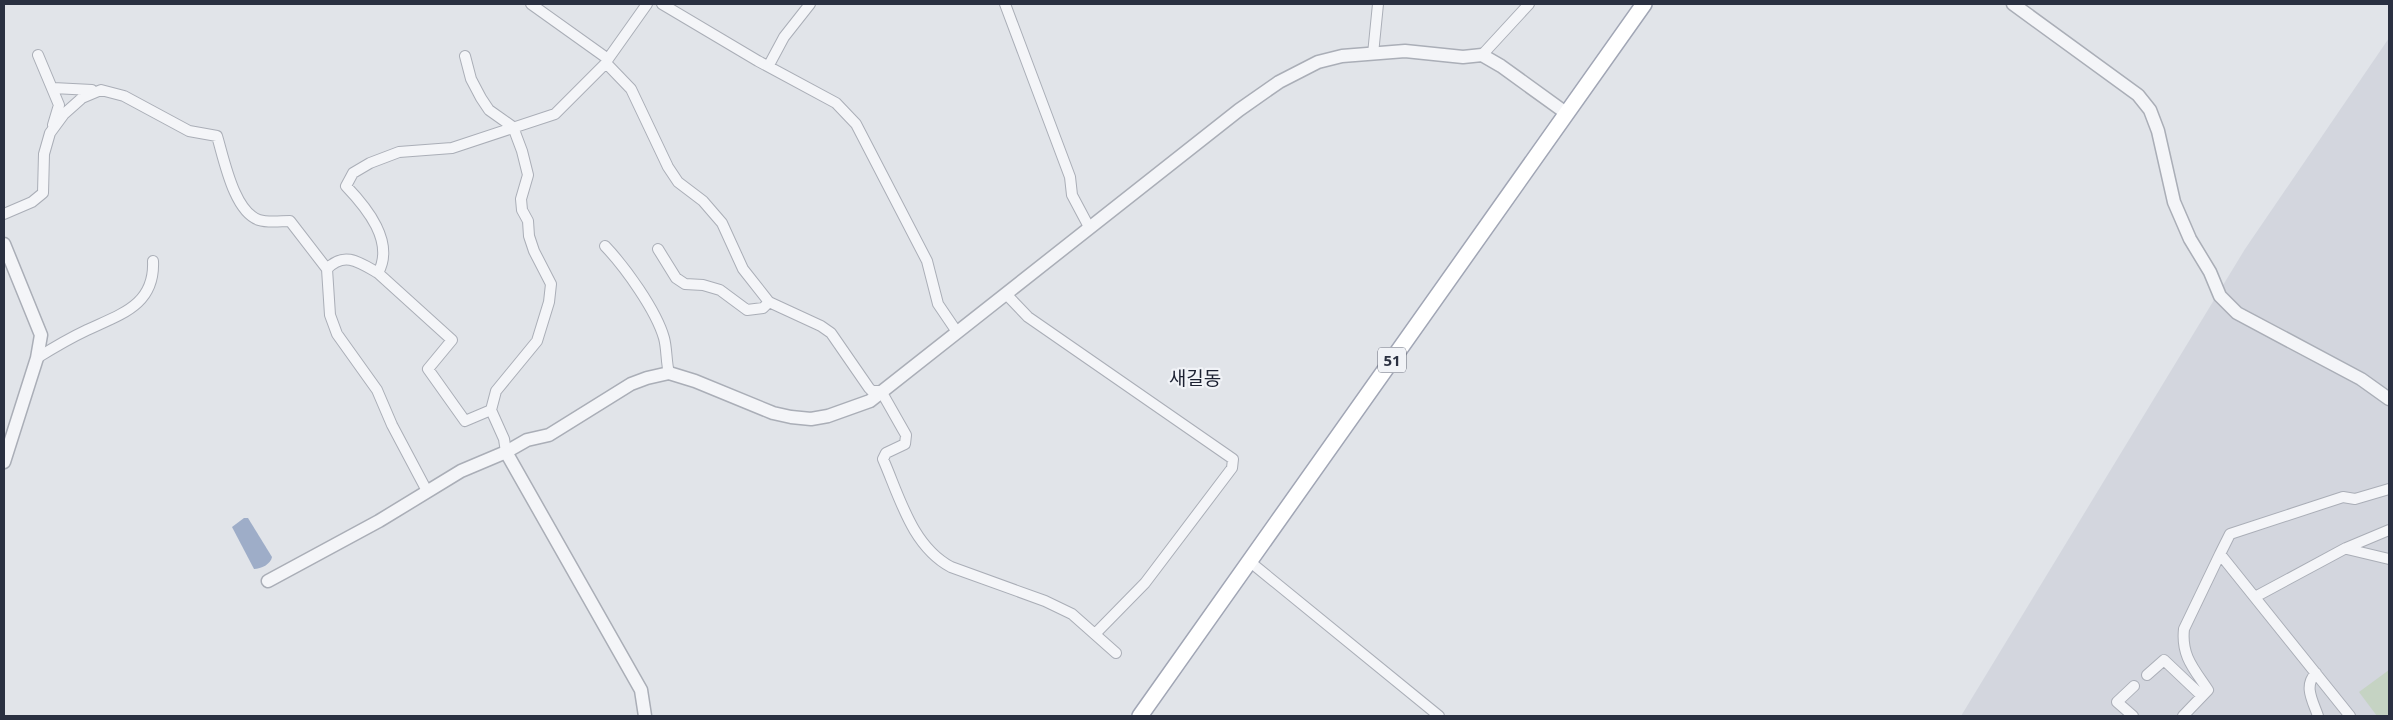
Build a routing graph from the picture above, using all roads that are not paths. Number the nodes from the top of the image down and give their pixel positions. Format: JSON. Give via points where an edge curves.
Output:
{"nodes":[{"id":1,"x":531,"y":4,"type":"edge"},
{"id":2,"x":647,"y":4,"type":"edge"},
{"id":3,"x":662,"y":4,"type":"edge"},
{"id":4,"x":810,"y":4,"type":"edge"},
{"id":5,"x":1005,"y":4,"type":"edge"},
{"id":6,"x":1378,"y":4,"type":"edge"},
{"id":7,"x":1529,"y":4,"type":"edge"},
{"id":8,"x":1644,"y":4,"type":"edge"},
{"id":9,"x":2013,"y":4,"type":"edge"},
{"id":10,"x":1373,"y":54,"type":"junction"},
{"id":11,"x":38,"y":55,"type":"dead end"},
{"id":12,"x":1482,"y":55,"type":"junction"},
{"id":13,"x":465,"y":56,"type":"dead end"},
{"id":14,"x":607,"y":61,"type":"junction"},
{"id":15,"x":769,"y":65,"type":"junction"},
{"id":16,"x":53,"y":88,"type":"junction"},
{"id":17,"x":101,"y":90,"type":"junction"},
{"id":18,"x":1566,"y":113,"type":"junction"},
{"id":19,"x":513,"y":127,"type":"junction"},
{"id":20,"x":50,"y":133,"type":"junction"},
{"id":21,"x":4,"y":214,"type":"edge"},
{"id":22,"x":1089,"y":227,"type":"junction"},
{"id":23,"x":4,"y":244,"type":"edge"},
{"id":24,"x":605,"y":246,"type":"dead end"},
{"id":25,"x":658,"y":249,"type":"dead end"},
{"id":26,"x":153,"y":261,"type":"dead end"},
{"id":27,"x":327,"y":269,"type":"junction"},
{"id":28,"x":378,"y":273,"type":"junction"},
{"id":29,"x":1006,"y":294,"type":"junction"},
{"id":30,"x":769,"y":302,"type":"junction"},
{"id":31,"x":957,"y":332,"type":"junction"},
{"id":32,"x":36,"y":358,"type":"junction"},
{"id":33,"x":669,"y":373,"type":"junction"},
{"id":34,"x":881,"y":391,"type":"junction"},
{"id":35,"x":2389,"y":399,"type":"edge"},
{"id":36,"x":491,"y":410,"type":"junction"},
{"id":37,"x":506,"y":452,"type":"junction"},
{"id":38,"x":4,"y":462,"type":"edge"},
{"id":39,"x":2389,"y":489,"type":"edge"},
{"id":40,"x":427,"y":491,"type":"junction"},
{"id":41,"x":2389,"y":530,"type":"edge"},
{"id":42,"x":2346,"y":548,"type":"junction"},
{"id":43,"x":2220,"y":554,"type":"junction"},
{"id":44,"x":2389,"y":559,"type":"edge"},
{"id":45,"x":1249,"y":562,"type":"junction"},
{"id":46,"x":268,"y":582,"type":"dead end"},
{"id":47,"x":2255,"y":597,"type":"junction"},
{"id":48,"x":1095,"y":634,"type":"junction"},
{"id":49,"x":1116,"y":653,"type":"dead end"},
{"id":50,"x":2316,"y":673,"type":"junction"},
{"id":51,"x":2147,"y":675,"type":"dead end"},
{"id":52,"x":2134,"y":686,"type":"dead end"},
{"id":53,"x":2202,"y":696,"type":"junction"},
{"id":54,"x":645,"y":716,"type":"edge"},
{"id":55,"x":1140,"y":716,"type":"edge"},
{"id":56,"x":1439,"y":716,"type":"edge"},
{"id":57,"x":2133,"y":716,"type":"edge"},
{"id":58,"x":2183,"y":716,"type":"edge"},
{"id":59,"x":2318,"y":716,"type":"edge"},
{"id":60,"x":2350,"y":716,"type":"edge"}],
"edges":[{"from":1,"to":14,"type":"street"},
{"from":2,"to":14,"type":"street"},
{"from":3,"to":15,"type":"street"},
{"from":4,"to":15,"type":"street","via":[[784,37]]},
{"from":5,"to":22,"type":"street","via":[[1070,177],[1072,195]]},
{"from":6,"to":10,"type":"street"},
{"from":7,"to":12,"type":"street"},
{"from":8,"to":18,"type":"main road","number":"51"},
{"from":9,"to":35,"type":"street","via":[[2138,95],[2150,110],[2174,202],[2220,296],[2237,313],[2361,379]]},
{"from":10,"to":12,"type":"street"},
{"from":10,"to":22,"type":"street","via":[[1318,62],[1279,82]]},
{"from":11,"to":16,"type":"street"},
{"from":12,"to":18,"type":"street"},
{"from":13,"to":19,"type":"street","via":[[472,79],[489,110]]},
{"from":14,"to":19,"type":"street","via":[[556,114]]},
{"from":14,"to":30,"type":"street","via":[[631,89],[678,182],[703,201],[722,223],[743,269]]},
{"from":15,"to":31,"type":"street","via":[[836,102],[856,124],[927,261],[938,304]]},
{"from":16,"to":17,"type":"street"},
{"from":16,"to":20,"type":"street","via":[[59,105]]},
{"from":17,"to":20,"type":"street","via":[[82,98]]},
{"from":17,"to":27,"type":"street","via":[[124,96],[189,131],[217,136],[241,206],[259,220],[290,221]]},
{"from":18,"to":45,"type":"main road","number":"51"},
{"from":19,"to":28,"type":"street","via":[[452,148],[399,152],[353,173],[346,186],[363,204],[376,226],[384,250],[384,262]]},
{"from":19,"to":36,"type":"street","via":[[528,175],[521,199],[522,210],[528,221],[534,251],[551,284],[537,341],[496,390]]},
{"from":20,"to":21,"type":"street","via":[[44,154],[43,193],[32,202]]},
{"from":22,"to":29,"type":"street"},
{"from":23,"to":32,"type":"street","via":[[41,335]]},
{"from":24,"to":33,"type":"street","via":[[632,278],[659,326]]},
{"from":25,"to":30,"type":"street","via":[[676,278],[685,284],[720,290],[747,310],[763,308]]},
{"from":26,"to":32,"type":"street","via":[[154,278],[137,304],[124,314],[85,330]]},
{"from":27,"to":28,"type":"street","via":[[335,260],[347,258]]},
{"from":27,"to":40,"type":"street","via":[[330,314],[337,334],[377,390]]},
{"from":28,"to":36,"type":"street","via":[[452,340],[428,369],[465,420]]},
{"from":29,"to":31,"type":"street"},
{"from":29,"to":48,"type":"street","via":[[1028,317],[1233,459],[1232,468],[1145,583]]},
{"from":30,"to":34,"type":"street","via":[[831,333],[869,388]]},
{"from":31,"to":34,"type":"street"},
{"from":32,"to":38,"type":"street"},
{"from":33,"to":34,"type":"street","via":[[773,413],[811,419],[860,406]]},
{"from":33,"to":37,"type":"street","via":[[632,384],[549,435],[527,440]]},
{"from":34,"to":48,"type":"street","via":[[906,435],[905,444],[886,453],[884,459],[912,527],[923,544],[938,560],[951,567],[1072,614]]},
{"from":36,"to":37,"type":"street"},
{"from":37,"to":40,"type":"street","via":[[461,471]]},
{"from":37,"to":54,"type":"street","via":[[640,690]]},
{"from":39,"to":43,"type":"street","via":[[2355,499],[2343,497],[2230,534]]},
{"from":40,"to":46,"type":"street"},
{"from":41,"to":42,"type":"street"},
{"from":42,"to":44,"type":"street"},
{"from":42,"to":47,"type":"street"},
{"from":43,"to":47,"type":"street"},
{"from":43,"to":53,"type":"street","via":[[2184,630],[2182,642],[2184,652],[2208,690]]},
{"from":45,"to":55,"type":"main road","number":"51"},
{"from":45,"to":56,"type":"street"},
{"from":47,"to":50,"type":"street"},
{"from":48,"to":49,"type":"street"},
{"from":50,"to":59,"type":"street","via":[[2309,680],[2309,690]]},
{"from":50,"to":60,"type":"street"},
{"from":51,"to":53,"type":"street","via":[[2164,660]]},
{"from":52,"to":57,"type":"street","via":[[2117,702]]},
{"from":53,"to":58,"type":"street"}]}
